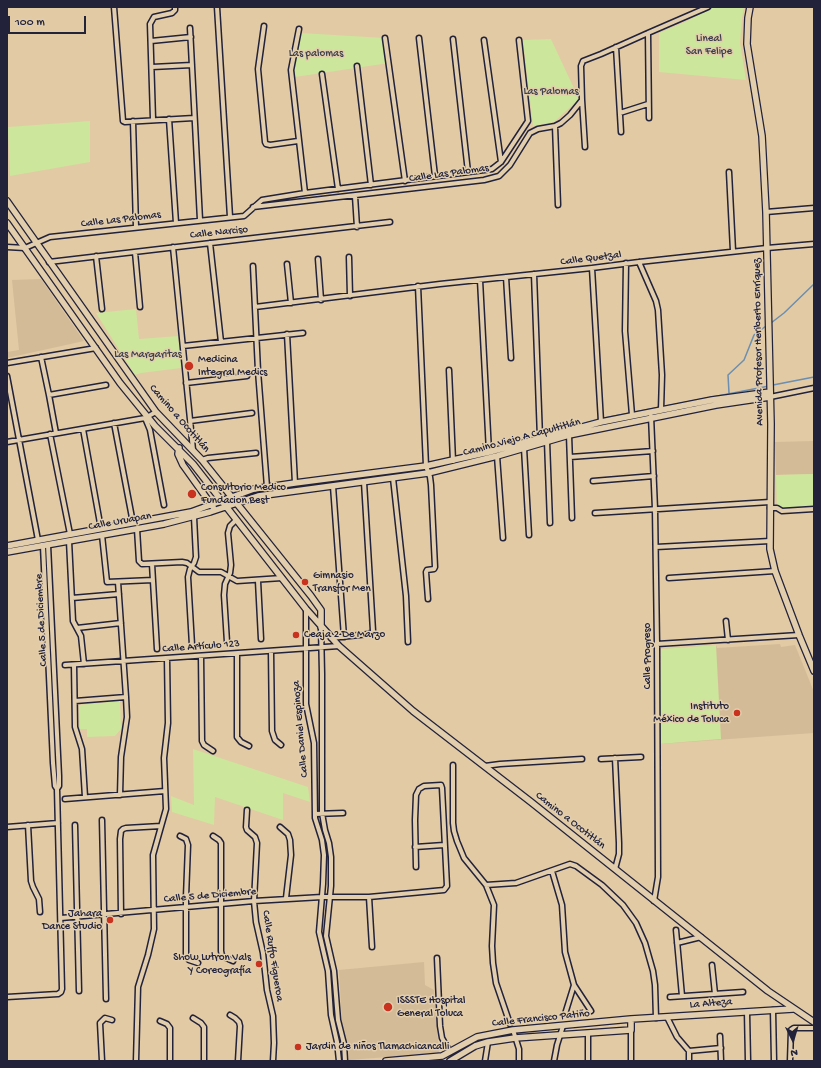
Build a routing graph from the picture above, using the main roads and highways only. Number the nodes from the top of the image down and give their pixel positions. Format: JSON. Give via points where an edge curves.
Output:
{"nodes":[{"id":1,"x":750,"y":7,"type":"edge"},
{"id":2,"x":7,"y":201,"type":"edge"},
{"id":3,"x":7,"y":223,"type":"edge"},
{"id":4,"x":770,"y":395,"type":"junction"},
{"id":5,"x":651,"y":415,"type":"junction"},
{"id":6,"x":179,"y":448,"type":"junction"},
{"id":7,"x":231,"y":497,"type":"junction"},
{"id":8,"x":222,"y":501,"type":"junction"},
{"id":9,"x":236,"y":503,"type":"junction"},
{"id":10,"x":226,"y":506,"type":"junction"},
{"id":11,"x":213,"y":508,"type":"junction"},
{"id":12,"x":7,"y":546,"type":"edge"},
{"id":13,"x":7,"y":552,"type":"edge"},
{"id":14,"x":321,"y":627,"type":"junction"},
{"id":15,"x":814,"y":671,"type":"edge"},
{"id":16,"x":794,"y":1009,"type":"junction"},
{"id":17,"x":630,"y":1019,"type":"junction"},
{"id":18,"x":814,"y":1022,"type":"edge"},
{"id":19,"x":468,"y":1041,"type":"junction"},
{"id":20,"x":472,"y":1047,"type":"junction"},
{"id":21,"x":423,"y":1060,"type":"edge"},
{"id":22,"x":386,"y":1061,"type":"edge"},
{"id":23,"x":450,"y":1061,"type":"edge"}],
"edges":[{"from":1,"to":4,"type":"main road","name":"Avenida Profesor Heriberto Enríquez","via":[[747,44],[762,136],[766,212]]},
{"from":2,"to":7,"type":"main road","name":"Camino a Ocotitlán","via":[[156,412],[202,460]]},
{"from":3,"to":6,"type":"main road","name":"Camino a Ocotitlán","via":[[120,383],[155,426]]},
{"from":4,"to":5,"type":"main road","name":"Camino Viejo A Capultitlán"},
{"from":4,"to":5,"type":"main road","name":"Camino Viejo A Capultitlán","via":[[739,396],[661,410]]},
{"from":4,"to":15,"type":"main road","name":"Avenida Profesor Heriberto Enríquez","via":[[771,557]]},
{"from":5,"to":7,"type":"main road","name":"Camino Viejo A Capultitlán","via":[[601,422],[453,461],[267,486]]},
{"from":5,"to":9,"type":"main road","name":"Camino Viejo A Capultitlán","via":[[428,473],[258,496]]},
{"from":6,"to":8,"type":"main road","name":"Camino a Ocotitlán"},
{"from":6,"to":11,"type":"main road","via":[[178,454],[183,465]]},
{"from":7,"to":8,"type":"main road","name":"Calle Uruapan"},
{"from":7,"to":9,"type":"main road","name":"Camino a Ocotitlán"},
{"from":8,"to":10,"type":"main road","name":"Camino a Ocotitlán"},
{"from":8,"to":11,"type":"main road","name":"Calle Uruapan"},
{"from":9,"to":10,"type":"main road","name":"Calle Uruapan"},
{"from":9,"to":14,"type":"main road","name":"Camino a Ocotitlán","via":[[320,608]]},
{"from":10,"to":11,"type":"main road","name":"Calle Uruapan"},
{"from":10,"to":14,"type":"main road","name":"Camino a Ocotitlán"},
{"from":11,"to":12,"type":"main road","name":"Calle Uruapan"},
{"from":11,"to":13,"type":"main road","name":"Calle Uruapan","via":[[194,517]]},
{"from":14,"to":16,"type":"main road","name":"Camino a Ocotitlán","via":[[339,646],[414,711]]},
{"from":16,"to":17,"type":"main road","name":"La Alteza"},
{"from":16,"to":18,"type":"main road","name":"Camino a Ocotitlán"},
{"from":17,"to":19,"type":"main road","name":"Calle Francisco Patiño","via":[[513,1030],[483,1035]]},
{"from":17,"to":20,"type":"main road","name":"Calle Francisco Patiño","via":[[631,1030],[516,1038]]},
{"from":19,"to":20,"type":"main road"},
{"from":19,"to":21,"type":"main road","name":"Calle Francisco Patiño","via":[[442,1056]]},
{"from":20,"to":23,"type":"main road","name":"Calle Francisco Patiño"},
{"from":21,"to":22,"type":"main road","name":"Calle Francisco Patiño"}]}
